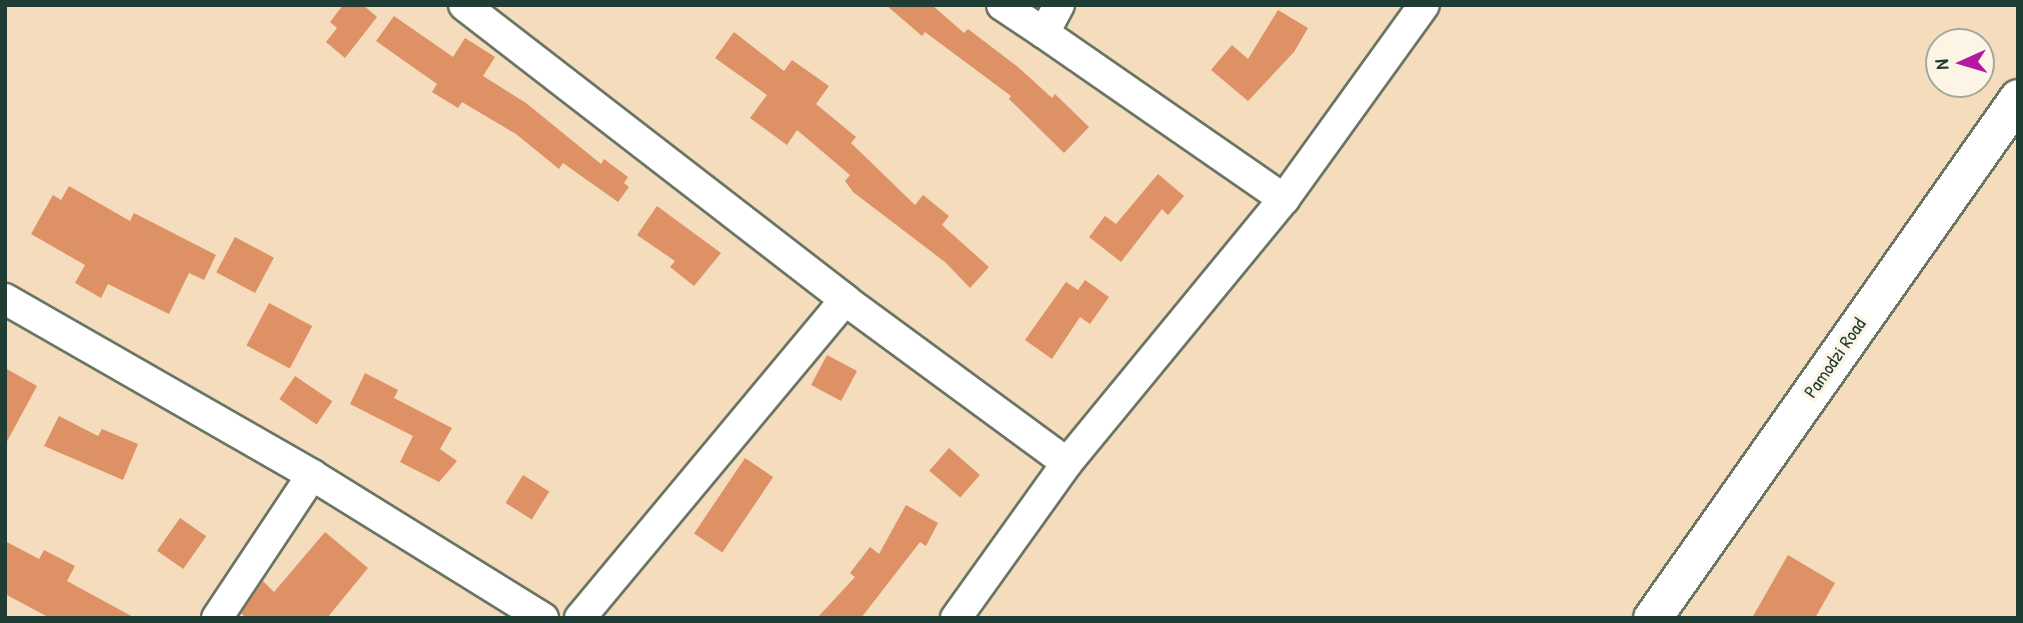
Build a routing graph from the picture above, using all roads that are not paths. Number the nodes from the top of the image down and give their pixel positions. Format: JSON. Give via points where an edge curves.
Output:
{"nodes":[{"id":1,"x":464,"y":5,"type":"edge"},
{"id":2,"x":1002,"y":5,"type":"edge"},
{"id":3,"x":1059,"y":5,"type":"edge"},
{"id":4,"x":1424,"y":5,"type":"edge"},
{"id":5,"x":1044,"y":33,"type":"junction"},
{"id":6,"x":2018,"y":98,"type":"edge"},
{"id":7,"x":1284,"y":199,"type":"junction"},
{"id":8,"x":5,"y":299,"type":"edge"},
{"id":9,"x":845,"y":300,"type":"junction"},
{"id":10,"x":1067,"y":463,"type":"junction"},
{"id":11,"x":312,"y":475,"type":"junction"},
{"id":12,"x":217,"y":618,"type":"edge"},
{"id":13,"x":542,"y":618,"type":"edge"},
{"id":14,"x":580,"y":618,"type":"edge"},
{"id":15,"x":956,"y":618,"type":"edge"},
{"id":16,"x":1652,"y":618,"type":"edge"}],
"edges":[{"from":1,"to":9,"type":"street"},
{"from":2,"to":5,"type":"street"},
{"from":3,"to":5,"type":"street"},
{"from":4,"to":7,"type":"street"},
{"from":5,"to":7,"type":"street"},
{"from":6,"to":16,"type":"street","name":"Pamodzi Road"},
{"from":7,"to":10,"type":"street"},
{"from":8,"to":11,"type":"street"},
{"from":9,"to":10,"type":"street"},
{"from":9,"to":14,"type":"street"},
{"from":10,"to":15,"type":"street"},
{"from":11,"to":12,"type":"street"},
{"from":11,"to":13,"type":"street"}]}
